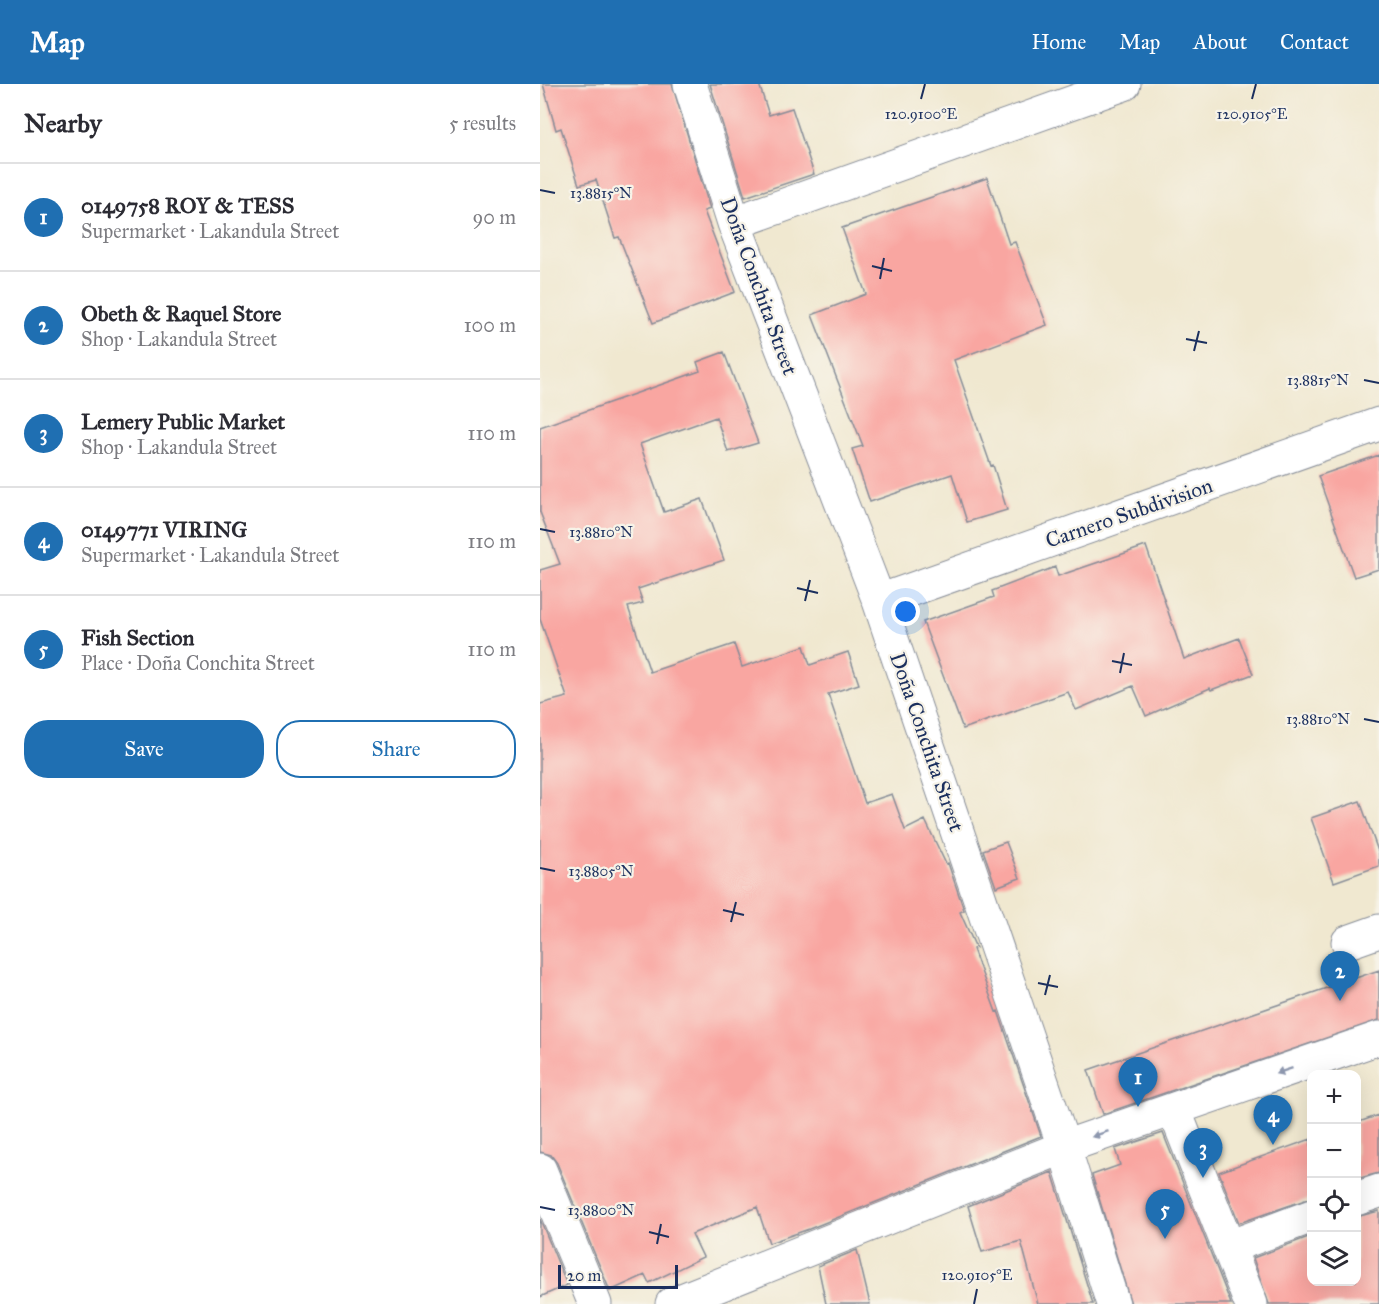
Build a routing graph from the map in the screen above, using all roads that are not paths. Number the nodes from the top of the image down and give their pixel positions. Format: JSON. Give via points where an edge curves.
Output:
{"nodes":[{"id":1,"x":690,"y":84,"type":"edge"},
{"id":2,"x":1124,"y":84,"type":"edge"},
{"id":3,"x":734,"y":223,"type":"junction"},
{"id":4,"x":1379,"y":424,"type":"edge"},
{"id":5,"x":879,"y":601,"type":"junction"},
{"id":6,"x":1379,"y":931,"type":"edge"},
{"id":7,"x":1348,"y":942,"type":"dead end"},
{"id":8,"x":1379,"y":1038,"type":"edge"},
{"id":9,"x":1173,"y":1109,"type":"junction"},
{"id":10,"x":1064,"y":1147,"type":"junction"},
{"id":11,"x":540,"y":1170,"type":"edge"},
{"id":12,"x":1379,"y":1191,"type":"edge"},
{"id":13,"x":1361,"y":1197,"type":"edge"},
{"id":14,"x":1307,"y":1218,"type":"edge"},
{"id":15,"x":1229,"y":1247,"type":"junction"},
{"id":16,"x":595,"y":1304,"type":"edge"},
{"id":17,"x":672,"y":1304,"type":"edge"},
{"id":18,"x":1113,"y":1304,"type":"edge"},
{"id":19,"x":1251,"y":1304,"type":"edge"}],
"edges":[{"from":1,"to":3,"type":"street","name":"Doña Conchita Street"},
{"from":2,"to":3,"type":"street"},
{"from":3,"to":5,"type":"street","name":"Doña Conchita Street"},
{"from":4,"to":5,"type":"street","name":"Carnero Subdivision"},
{"from":5,"to":10,"type":"street","name":"Doña Conchita Street"},
{"from":6,"to":7,"type":"street"},
{"from":8,"to":9,"type":"street","one_way":true},
{"from":9,"to":10,"type":"street","one_way":true},
{"from":9,"to":15,"type":"street"},
{"from":10,"to":17,"type":"street"},
{"from":10,"to":18,"type":"street","name":"Doña Conchita Street"},
{"from":11,"to":16,"type":"street"},
{"from":12,"to":13,"type":"street"},
{"from":14,"to":15,"type":"street"},
{"from":15,"to":19,"type":"street"}]}
